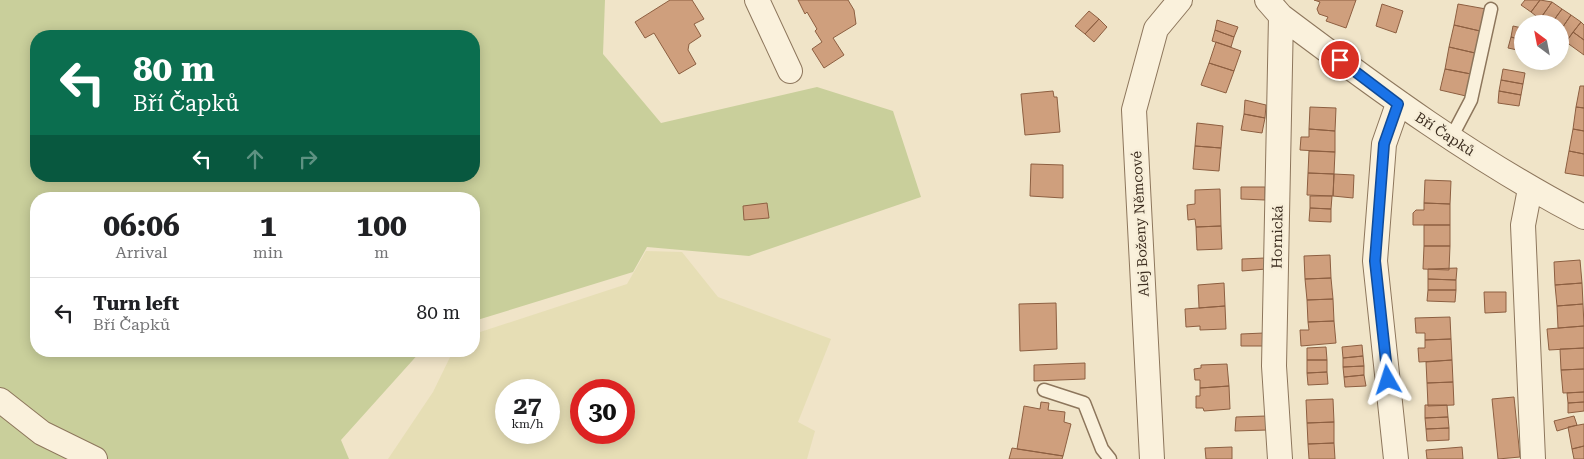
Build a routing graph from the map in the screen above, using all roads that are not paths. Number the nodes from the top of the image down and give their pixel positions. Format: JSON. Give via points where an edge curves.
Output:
{"nodes":[{"id":1,"x":757,"y":0,"type":"edge"},
{"id":2,"x":1180,"y":0,"type":"edge"},
{"id":3,"x":1274,"y":8,"type":"edge"},
{"id":4,"x":1491,"y":10,"type":"dead end"},
{"id":5,"x":790,"y":71,"type":"dead end"},
{"id":6,"x":1398,"y":104,"type":"junction"},
{"id":7,"x":1451,"y":138,"type":"junction"},
{"id":8,"x":1530,"y":189,"type":"junction"},
{"id":9,"x":1584,"y":217,"type":"edge"},
{"id":10,"x":1044,"y":390,"type":"dead end"},
{"id":11,"x":0,"y":400,"type":"edge"},
{"id":12,"x":95,"y":459,"type":"edge"},
{"id":13,"x":1110,"y":459,"type":"edge"},
{"id":14,"x":1152,"y":459,"type":"edge"},
{"id":15,"x":1280,"y":459,"type":"edge"},
{"id":16,"x":1396,"y":459,"type":"edge"},
{"id":17,"x":1533,"y":459,"type":"edge"}],
"edges":[{"from":1,"to":5,"type":"street"},
{"from":2,"to":14,"type":"street","name":"Alej Boženy Němcové","via":[[1156,29],[1134,110]]},
{"from":3,"to":6,"type":"street","name":"Bří Čapků"},
{"from":3,"to":15,"type":"street","name":"Hornická","via":[[1274,366]]},
{"from":4,"to":7,"type":"lane","via":[[1471,100]]},
{"from":6,"to":7,"type":"street","name":"Bří Čapků"},
{"from":6,"to":16,"type":"street","via":[[1384,144],[1375,261]]},
{"from":7,"to":8,"type":"street","name":"Bří Čapků"},
{"from":8,"to":9,"type":"street","name":"Bří Čapků"},
{"from":8,"to":17,"type":"street","via":[[1523,225]]},
{"from":10,"to":13,"type":"lane","via":[[1084,403],[1102,449]]},
{"from":11,"to":12,"type":"street","via":[[42,433]]}]}
